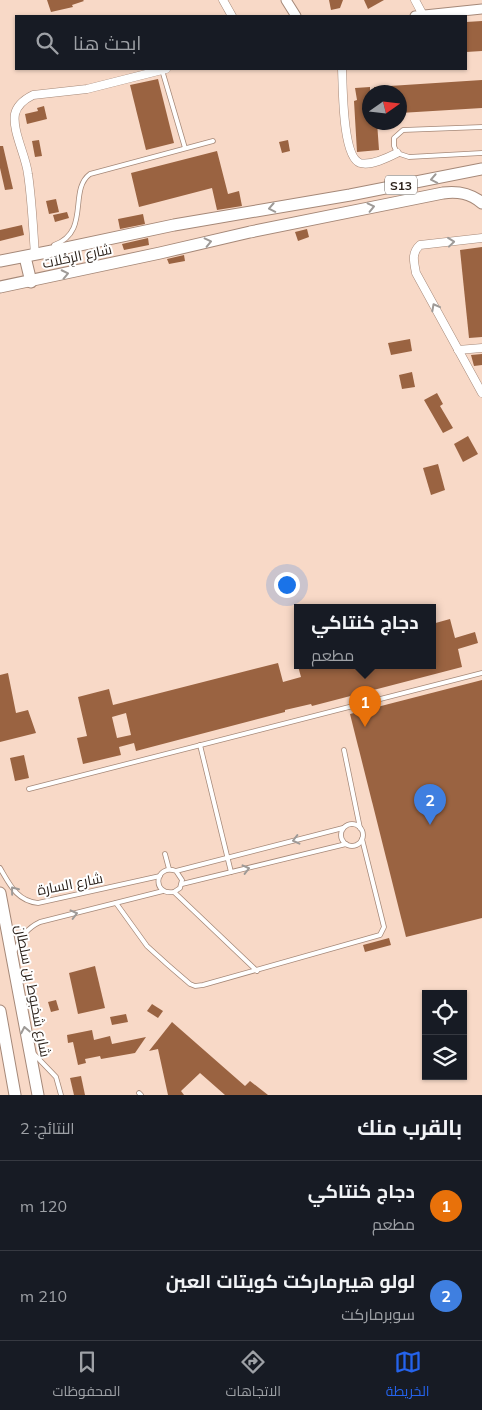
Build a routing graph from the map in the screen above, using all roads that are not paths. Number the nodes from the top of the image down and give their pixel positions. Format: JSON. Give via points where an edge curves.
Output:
{"nodes":[{"id":1,"x":223,"y":0,"type":"edge"},
{"id":2,"x":286,"y":0,"type":"edge"},
{"id":3,"x":415,"y":0,"type":"edge"},
{"id":4,"x":482,"y":9,"type":"edge"},
{"id":5,"x":231,"y":15,"type":"edge"},
{"id":6,"x":295,"y":15,"type":"edge"},
{"id":7,"x":419,"y":15,"type":"edge"},
{"id":8,"x":428,"y":15,"type":"edge"},
{"id":9,"x":160,"y":70,"type":"edge"},
{"id":10,"x":164,"y":70,"type":"edge"},
{"id":11,"x":342,"y":70,"type":"edge"},
{"id":12,"x":482,"y":127,"type":"edge"},
{"id":13,"x":213,"y":141,"type":"dead end"},
{"id":14,"x":185,"y":148,"type":"junction"},
{"id":15,"x":397,"y":153,"type":"junction"},
{"id":16,"x":482,"y":153,"type":"edge"},
{"id":17,"x":482,"y":169,"type":"edge"},
{"id":18,"x":482,"y":203,"type":"edge"},
{"id":19,"x":482,"y":238,"type":"edge"},
{"id":20,"x":32,"y":253,"type":"junction"},
{"id":21,"x":0,"y":261,"type":"edge"},
{"id":22,"x":31,"y":282,"type":"junction"},
{"id":23,"x":0,"y":287,"type":"edge"},
{"id":24,"x":482,"y":348,"type":"edge"},
{"id":25,"x":458,"y":350,"type":"junction"},
{"id":26,"x":482,"y":393,"type":"edge"},
{"id":27,"x":482,"y":673,"type":"edge"},
{"id":28,"x":200,"y":745,"type":"junction"},
{"id":29,"x":344,"y":750,"type":"dead end"},
{"id":30,"x":29,"y":788,"type":"dead end"},
{"id":31,"x":343,"y":828,"type":"junction"},
{"id":32,"x":360,"y":828,"type":"junction"},
{"id":33,"x":362,"y":839,"type":"junction"},
{"id":34,"x":346,"y":844,"type":"junction"},
{"id":35,"x":165,"y":854,"type":"dead end"},
{"id":36,"x":228,"y":858,"type":"junction"},
{"id":37,"x":0,"y":868,"type":"edge"},
{"id":38,"x":169,"y":869,"type":"junction"},
{"id":39,"x":176,"y":871,"type":"junction"},
{"id":40,"x":231,"y":872,"type":"junction"},
{"id":41,"x":160,"y":876,"type":"junction"},
{"id":42,"x":182,"y":884,"type":"junction"},
{"id":43,"x":163,"y":891,"type":"junction"},
{"id":44,"x":174,"y":892,"type":"junction"},
{"id":45,"x":0,"y":893,"type":"edge"},
{"id":46,"x":116,"y":903,"type":"junction"},
{"id":47,"x":12,"y":959,"type":"junction"},
{"id":48,"x":257,"y":971,"type":"junction"},
{"id":49,"x":0,"y":1011,"type":"edge"},
{"id":50,"x":29,"y":1050,"type":"junction"},
{"id":51,"x":16,"y":1095,"type":"edge"},
{"id":52,"x":38,"y":1095,"type":"edge"},
{"id":53,"x":61,"y":1095,"type":"edge"}],
"edges":[{"from":1,"to":5,"type":"street"},
{"from":2,"to":6,"type":"street"},
{"from":3,"to":7,"type":"street"},
{"from":4,"to":8,"type":"street"},
{"from":9,"to":20,"type":"street","via":[[81,90],[33,95],[20,104],[15,127],[28,175]]},
{"from":10,"to":14,"type":"lane"},
{"from":11,"to":15,"type":"street","via":[[344,118],[351,156],[359,163],[368,163]]},
{"from":12,"to":15,"type":"lane","via":[[404,130],[394,138]]},
{"from":13,"to":14,"type":"lane"},
{"from":14,"to":20,"type":"lane","via":[[90,174],[82,184],[76,220],[69,235]]},
{"from":15,"to":16,"type":"lane","via":[[408,157]]},
{"from":17,"to":20,"type":"main road","name":"شارع الرِحْلاَت","number":"S13","one_way":true},
{"from":22,"to":18,"type":"main road","name":"شارع الرِحْلاَت","number":"S13","one_way":true,"via":[[250,232],[443,193],[461,192]]},
{"from":25,"to":19,"type":"street","one_way":true,"via":[[416,272],[414,252],[420,245]]},
{"from":20,"to":21,"type":"main road","name":"شارع الرِحْلاَت"},
{"from":20,"to":22,"type":"main road"},
{"from":22,"to":23,"type":"main road","name":"شارع الرِحْلاَت"},
{"from":24,"to":25,"type":"street"},
{"from":25,"to":26,"type":"street"},
{"from":27,"to":28,"type":"lane"},
{"from":28,"to":30,"type":"lane"},
{"from":28,"to":36,"type":"lane"},
{"from":29,"to":32,"type":"lane"},
{"from":31,"to":32,"type":"lane","via":[[354,824]]},
{"from":31,"to":34,"type":"lane","via":[[341,839]]},
{"from":31,"to":36,"type":"lane","one_way":true},
{"from":32,"to":33,"type":"lane"},
{"from":33,"to":34,"type":"lane","via":[[353,846]]},
{"from":33,"to":48,"type":"lane","via":[[381,911],[383,932]]},
{"from":40,"to":34,"type":"lane","one_way":true},
{"from":35,"to":38,"type":"lane"},
{"from":36,"to":39,"type":"lane"},
{"from":36,"to":40,"type":"lane"},
{"from":41,"to":37,"type":"lane","name":"شارع السارة","one_way":true,"via":[[38,903],[24,900],[16,894]]},
{"from":38,"to":39,"type":"lane"},
{"from":38,"to":41,"type":"lane"},
{"from":39,"to":42,"type":"lane"},
{"from":40,"to":42,"type":"lane"},
{"from":41,"to":43,"type":"lane","via":[[158,884]]},
{"from":42,"to":44,"type":"lane"},
{"from":43,"to":44,"type":"lane"},
{"from":43,"to":46,"type":"lane","name":"شارع السارة"},
{"from":44,"to":48,"type":"lane"},
{"from":45,"to":47,"type":"main road","name":"شارع شخبوط بن سلطان"},
{"from":47,"to":46,"type":"lane","name":"شارع السارة","one_way":true,"via":[[21,938],[31,926]]},
{"from":46,"to":48,"type":"lane","via":[[147,946],[190,984],[203,985]]},
{"from":50,"to":47,"type":"main road","name":"شارع شخبوط بن سلطان","one_way":true},
{"from":49,"to":51,"type":"main road"},
{"from":50,"to":52,"type":"main road","name":"شارع شخبوط بن سلطان"},
{"from":50,"to":53,"type":"lane","via":[[54,1074]]}]}
